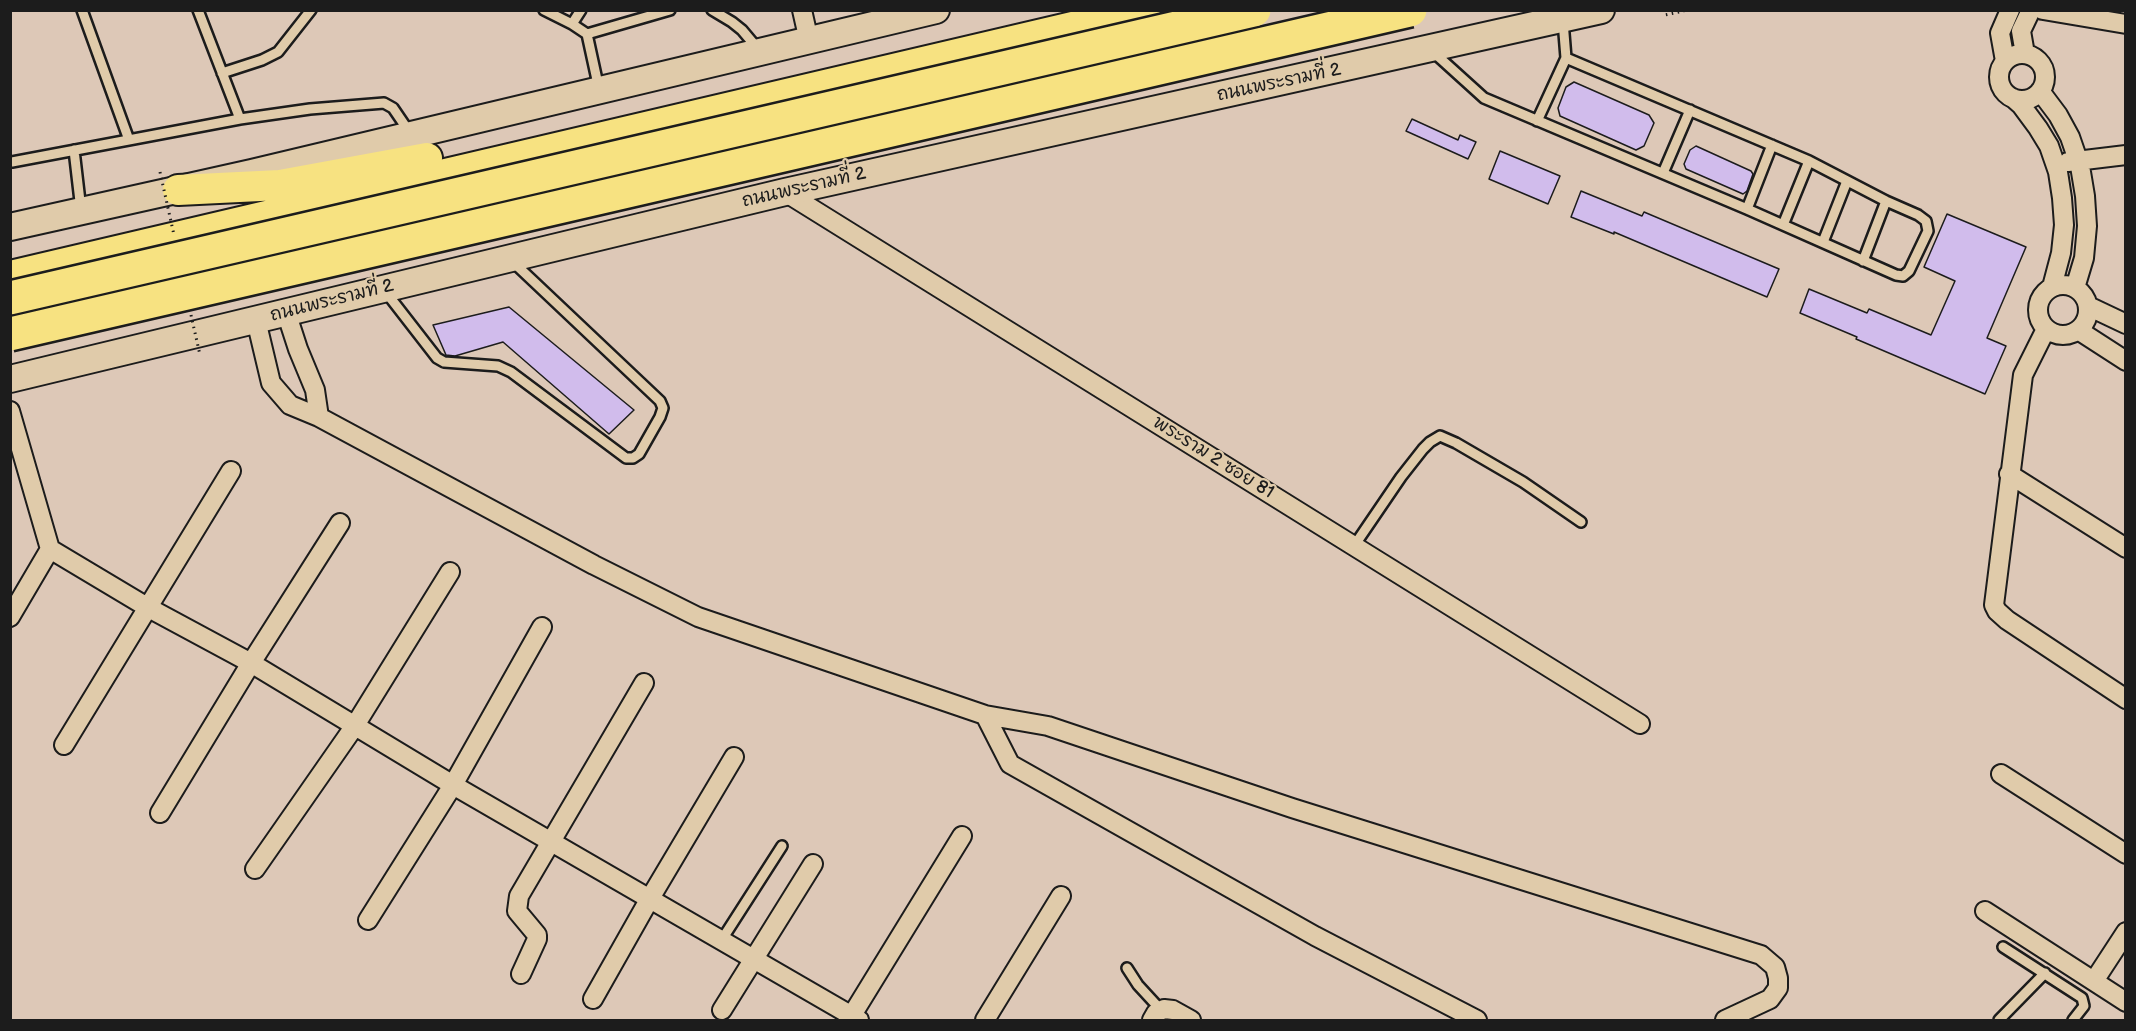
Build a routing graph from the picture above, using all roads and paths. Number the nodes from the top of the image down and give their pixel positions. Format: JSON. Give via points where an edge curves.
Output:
{"nodes":[{"id":1,"x":82,"y":10,"type":"edge"},
{"id":2,"x":198,"y":10,"type":"edge"},
{"id":3,"x":311,"y":10,"type":"edge"},
{"id":4,"x":544,"y":10,"type":"edge"},
{"id":5,"x":581,"y":10,"type":"edge"},
{"id":6,"x":670,"y":10,"type":"edge"},
{"id":7,"x":712,"y":10,"type":"edge"},
{"id":8,"x":802,"y":10,"type":"edge"},
{"id":9,"x":936,"y":10,"type":"edge"},
{"id":10,"x":1145,"y":10,"type":"edge"},
{"id":11,"x":1254,"y":10,"type":"edge"},
{"id":12,"x":1408,"y":10,"type":"edge"},
{"id":13,"x":1601,"y":10,"type":"edge"},
{"id":14,"x":1664,"y":10,"type":"edge"},
{"id":15,"x":2010,"y":10,"type":"edge"},
{"id":16,"x":2031,"y":10,"type":"edge"},
{"id":17,"x":2043,"y":10,"type":"edge"},
{"id":18,"x":1684,"y":11,"type":"edge"},
{"id":19,"x":1563,"y":19,"type":"junction"},
{"id":20,"x":572,"y":24,"type":"junction"},
{"id":21,"x":2126,"y":24,"type":"edge"},
{"id":22,"x":587,"y":34,"type":"junction"},
{"id":23,"x":809,"y":41,"type":"junction"},
{"id":24,"x":1430,"y":49,"type":"junction"},
{"id":25,"x":760,"y":52,"type":"junction"},
{"id":26,"x":2025,"y":54,"type":"junction"},
{"id":27,"x":1566,"y":58,"type":"junction"},
{"id":28,"x":2005,"y":61,"type":"junction"},
{"id":29,"x":222,"y":73,"type":"junction"},
{"id":30,"x":599,"y":89,"type":"junction"},
{"id":31,"x":2040,"y":91,"type":"junction"},
{"id":32,"x":2013,"y":98,"type":"junction"},
{"id":33,"x":1690,"y":110,"type":"junction"},
{"id":34,"x":240,"y":119,"type":"junction"},
{"id":35,"x":1537,"y":121,"type":"junction"},
{"id":36,"x":411,"y":135,"type":"junction"},
{"id":37,"x":129,"y":140,"type":"junction"},
{"id":38,"x":571,"y":145,"type":"junction"},
{"id":39,"x":1772,"y":145,"type":"junction"},
{"id":40,"x":74,"y":150,"type":"junction"},
{"id":41,"x":2126,"y":155,"type":"edge"},
{"id":42,"x":2078,"y":160,"type":"junction"},
{"id":43,"x":1809,"y":161,"type":"junction"},
{"id":44,"x":12,"y":162,"type":"edge"},
{"id":45,"x":2055,"y":165,"type":"junction"},
{"id":46,"x":1663,"y":173,"type":"junction"},
{"id":47,"x":1847,"y":181,"type":"junction"},
{"id":48,"x":178,"y":190,"type":"junction"},
{"id":49,"x":785,"y":192,"type":"junction"},
{"id":50,"x":1886,"y":201,"type":"junction"},
{"id":51,"x":1747,"y":209,"type":"junction"},
{"id":52,"x":81,"y":211,"type":"junction"},
{"id":53,"x":1783,"y":225,"type":"junction"},
{"id":54,"x":10,"y":227,"type":"edge"},
{"id":55,"x":1823,"y":242,"type":"junction"},
{"id":56,"x":509,"y":258,"type":"junction"},
{"id":57,"x":1863,"y":261,"type":"junction"},
{"id":58,"x":10,"y":276,"type":"edge"},
{"id":59,"x":2052,"y":287,"type":"junction"},
{"id":60,"x":383,"y":288,"type":"junction"},
{"id":61,"x":2075,"y":288,"type":"junction"},
{"id":62,"x":10,"y":298,"type":"edge"},
{"id":63,"x":2088,"y":306,"type":"junction"},
{"id":64,"x":286,"y":312,"type":"junction"},
{"id":65,"x":256,"y":321,"type":"junction"},
{"id":66,"x":2126,"y":324,"type":"edge"},
{"id":67,"x":2046,"y":329,"type":"junction"},
{"id":68,"x":2078,"y":330,"type":"junction"},
{"id":69,"x":10,"y":333,"type":"edge"},
{"id":70,"x":2126,"y":361,"type":"edge"},
{"id":71,"x":10,"y":379,"type":"edge"},
{"id":72,"x":10,"y":411,"type":"edge"},
{"id":73,"x":319,"y":417,"type":"junction"},
{"id":74,"x":231,"y":471,"type":"dead end"},
{"id":75,"x":2009,"y":474,"type":"junction"},
{"id":76,"x":1581,"y":522,"type":"dead end"},
{"id":77,"x":340,"y":524,"type":"dead end"},
{"id":78,"x":1354,"y":546,"type":"junction"},
{"id":79,"x":50,"y":549,"type":"junction"},
{"id":80,"x":2126,"y":549,"type":"edge"},
{"id":81,"x":450,"y":572,"type":"dead end"},
{"id":82,"x":147,"y":607,"type":"junction"},
{"id":83,"x":10,"y":617,"type":"edge"},
{"id":84,"x":542,"y":627,"type":"dead end"},
{"id":85,"x":251,"y":663,"type":"junction"},
{"id":86,"x":644,"y":683,"type":"dead end"},
{"id":87,"x":2126,"y":699,"type":"edge"},
{"id":88,"x":986,"y":715,"type":"junction"},
{"id":89,"x":1640,"y":724,"type":"dead end"},
{"id":90,"x":354,"y":727,"type":"junction"},
{"id":91,"x":64,"y":745,"type":"dead end"},
{"id":92,"x":734,"y":757,"type":"dead end"},
{"id":93,"x":2001,"y":774,"type":"dead end"},
{"id":94,"x":453,"y":785,"type":"junction"},
{"id":95,"x":160,"y":813,"type":"dead end"},
{"id":96,"x":962,"y":836,"type":"dead end"},
{"id":97,"x":551,"y":840,"type":"junction"},
{"id":98,"x":782,"y":846,"type":"dead end"},
{"id":99,"x":2126,"y":854,"type":"edge"},
{"id":100,"x":813,"y":864,"type":"dead end"},
{"id":101,"x":255,"y":869,"type":"dead end"},
{"id":102,"x":1060,"y":896,"type":"dead end"},
{"id":103,"x":649,"y":900,"type":"junction"},
{"id":104,"x":1985,"y":911,"type":"dead end"},
{"id":105,"x":368,"y":920,"type":"dead end"},
{"id":106,"x":2126,"y":932,"type":"edge"},
{"id":107,"x":721,"y":941,"type":"junction"},
{"id":108,"x":2003,"y":946,"type":"dead end"},
{"id":109,"x":754,"y":960,"type":"junction"},
{"id":110,"x":1127,"y":968,"type":"dead end"},
{"id":111,"x":2044,"y":973,"type":"junction"},
{"id":112,"x":521,"y":974,"type":"dead end"},
{"id":113,"x":2094,"y":981,"type":"junction"},
{"id":114,"x":593,"y":999,"type":"dead end"},
{"id":115,"x":2126,"y":1002,"type":"edge"},
{"id":116,"x":722,"y":1010,"type":"dead end"},
{"id":117,"x":1157,"y":1015,"type":"edge"},
{"id":118,"x":853,"y":1019,"type":"edge"},
{"id":119,"x":985,"y":1020,"type":"edge"},
{"id":120,"x":1191,"y":1020,"type":"edge"},
{"id":121,"x":1477,"y":1020,"type":"edge"},
{"id":122,"x":1725,"y":1020,"type":"edge"},
{"id":123,"x":1999,"y":1020,"type":"edge"},
{"id":124,"x":2073,"y":1020,"type":"edge"}],
"edges":[{"from":1,"to":37,"type":"lane"},
{"from":2,"to":29,"type":"lane"},
{"from":3,"to":29,"type":"lane","via":[[278,52]]},
{"from":4,"to":20,"type":"lane"},
{"from":5,"to":20,"type":"lane"},
{"from":6,"to":22,"type":"lane"},
{"from":7,"to":25,"type":"lane","via":[[742,30]]},
{"from":8,"to":23,"type":"street"},
{"from":9,"to":23,"type":"main road"},
{"from":10,"to":38,"type":"highway"},
{"from":11,"to":62,"type":"highway","bridge":true},
{"from":12,"to":69,"type":"highway","bridge":true},
{"from":13,"to":19,"type":"main road","name":"ถนนพระรามที่ 2"},
{"from":14,"to":18,"type":"path","via":[[1665,15]]},
{"from":15,"to":28,"type":"street","via":[[2000,33]]},
{"from":16,"to":26,"type":"street","via":[[2022,31]]},
{"from":17,"to":21,"type":"street"},
{"from":19,"to":24,"type":"main road","name":"ถนนพระรามที่ 2"},
{"from":19,"to":27,"type":"lane"},
{"from":20,"to":22,"type":"lane"},
{"from":22,"to":30,"type":"lane"},
{"from":23,"to":25,"type":"main road"},
{"from":24,"to":35,"type":"lane","via":[[1484,98]]},
{"from":24,"to":49,"type":"main road","name":"ถนนพระรามที่ 2"},
{"from":25,"to":30,"type":"main road"},
{"from":26,"to":28,"type":"street"},
{"from":26,"to":31,"type":"street","via":[[2042,65],[2045,78]]},
{"from":27,"to":33,"type":"lane"},
{"from":27,"to":35,"type":"lane"},
{"from":28,"to":32,"type":"street","via":[[1999,81]]},
{"from":29,"to":34,"type":"lane"},
{"from":30,"to":36,"type":"main road"},
{"from":31,"to":32,"type":"street","via":[[2028,99]]},
{"from":31,"to":42,"type":"street","via":[[2070,137]]},
{"from":32,"to":45,"type":"street","via":[[2038,128]]},
{"from":33,"to":39,"type":"lane"},
{"from":33,"to":46,"type":"lane"},
{"from":34,"to":36,"type":"lane","via":[[384,103],[393,108]]},
{"from":34,"to":37,"type":"lane"},
{"from":35,"to":46,"type":"lane"},
{"from":36,"to":48,"type":"main road"},
{"from":37,"to":40,"type":"lane"},
{"from":38,"to":48,"type":"highway","via":[[465,151],[280,185]]},
{"from":38,"to":58,"type":"highway"},
{"from":39,"to":43,"type":"lane"},
{"from":39,"to":51,"type":"lane"},
{"from":40,"to":44,"type":"lane"},
{"from":40,"to":52,"type":"lane"},
{"from":41,"to":42,"type":"street"},
{"from":42,"to":45,"type":"street"},
{"from":42,"to":61,"type":"street","via":[[2087,226],[2084,258]]},
{"from":43,"to":47,"type":"lane"},
{"from":43,"to":53,"type":"lane"},
{"from":45,"to":59,"type":"street","via":[[2064,225]]},
{"from":46,"to":51,"type":"lane"},
{"from":47,"to":50,"type":"lane"},
{"from":47,"to":55,"type":"lane"},
{"from":48,"to":52,"type":"main road"},
{"from":49,"to":56,"type":"main road","name":"ถนนพระรามที่ 2"},
{"from":49,"to":78,"type":"street","name":"พระราม 2 ซอย 81"},
{"from":50,"to":57,"type":"lane"},
{"from":50,"to":57,"type":"lane","via":[[1918,215],[1926,221],[1928,231],[1903,276]]},
{"from":51,"to":53,"type":"lane"},
{"from":52,"to":54,"type":"main road"},
{"from":53,"to":55,"type":"lane"},
{"from":55,"to":57,"type":"lane"},
{"from":56,"to":60,"type":"main road","name":"ถนนพระรามที่ 2"},
{"from":56,"to":60,"type":"lane","via":[[660,401],[660,417],[633,458],[627,458],[511,372],[498,366],[444,362],[438,358]]},
{"from":59,"to":61,"type":"street","via":[[2064,284]]},
{"from":59,"to":67,"type":"street","via":[[2045,291],[2038,306]]},
{"from":60,"to":64,"type":"main road","name":"ถนนพระรามที่ 2"},
{"from":61,"to":63,"type":"street"},
{"from":63,"to":66,"type":"street"},
{"from":63,"to":68,"type":"street","via":[[2085,324]]},
{"from":64,"to":65,"type":"main road","name":"ถนนพระรามที่ 2"},
{"from":64,"to":73,"type":"street","via":[[315,390]]},
{"from":65,"to":71,"type":"main road","name":"ถนนพระรามที่ 2"},
{"from":65,"to":73,"type":"street","via":[[271,383],[290,405]]},
{"from":67,"to":68,"type":"street","via":[[2062,336]]},
{"from":67,"to":75,"type":"street","via":[[2023,375]]},
{"from":68,"to":70,"type":"street"},
{"from":72,"to":79,"type":"street"},
{"from":73,"to":88,"type":"street","via":[[698,617]]},
{"from":74,"to":82,"type":"street"},
{"from":75,"to":80,"type":"street"},
{"from":75,"to":87,"type":"street","via":[[1994,605],[1997,611]]},
{"from":76,"to":78,"type":"lane","via":[[1523,482],[1440,436],[1423,449],[1401,477]]},
{"from":77,"to":85,"type":"street"},
{"from":78,"to":89,"type":"street","name":"พระราม 2 ซอย 81"},
{"from":79,"to":82,"type":"street"},
{"from":79,"to":83,"type":"street"},
{"from":81,"to":90,"type":"street"},
{"from":82,"to":85,"type":"street"},
{"from":82,"to":91,"type":"street"},
{"from":84,"to":94,"type":"street"},
{"from":85,"to":90,"type":"street"},
{"from":85,"to":95,"type":"street"},
{"from":86,"to":97,"type":"street"},
{"from":88,"to":121,"type":"street","via":[[1010,764],[1315,936]]},
{"from":88,"to":122,"type":"street","via":[[1048,726],[1303,812],[1761,955],[1775,967],[1778,988],[1770,999]]},
{"from":90,"to":94,"type":"street"},
{"from":90,"to":101,"type":"street"},
{"from":92,"to":103,"type":"street"},
{"from":93,"to":99,"type":"street"},
{"from":94,"to":97,"type":"street"},
{"from":94,"to":105,"type":"street"},
{"from":96,"to":118,"type":"street"},
{"from":97,"to":103,"type":"street"},
{"from":97,"to":112,"type":"street","via":[[517,902],[519,914],[537,935]]},
{"from":98,"to":107,"type":"lane"},
{"from":100,"to":109,"type":"street"},
{"from":102,"to":119,"type":"street"},
{"from":103,"to":107,"type":"street"},
{"from":103,"to":114,"type":"street"},
{"from":104,"to":113,"type":"street"},
{"from":106,"to":113,"type":"street"},
{"from":107,"to":109,"type":"street"},
{"from":108,"to":111,"type":"lane"},
{"from":109,"to":116,"type":"street"},
{"from":109,"to":118,"type":"street"},
{"from":110,"to":117,"type":"lane"},
{"from":111,"to":123,"type":"lane"},
{"from":111,"to":124,"type":"lane","via":[[2082,998],[2085,1006]]},
{"from":113,"to":115,"type":"street"},
{"from":117,"to":120,"type":"street","via":[[1173,1010]]}]}
